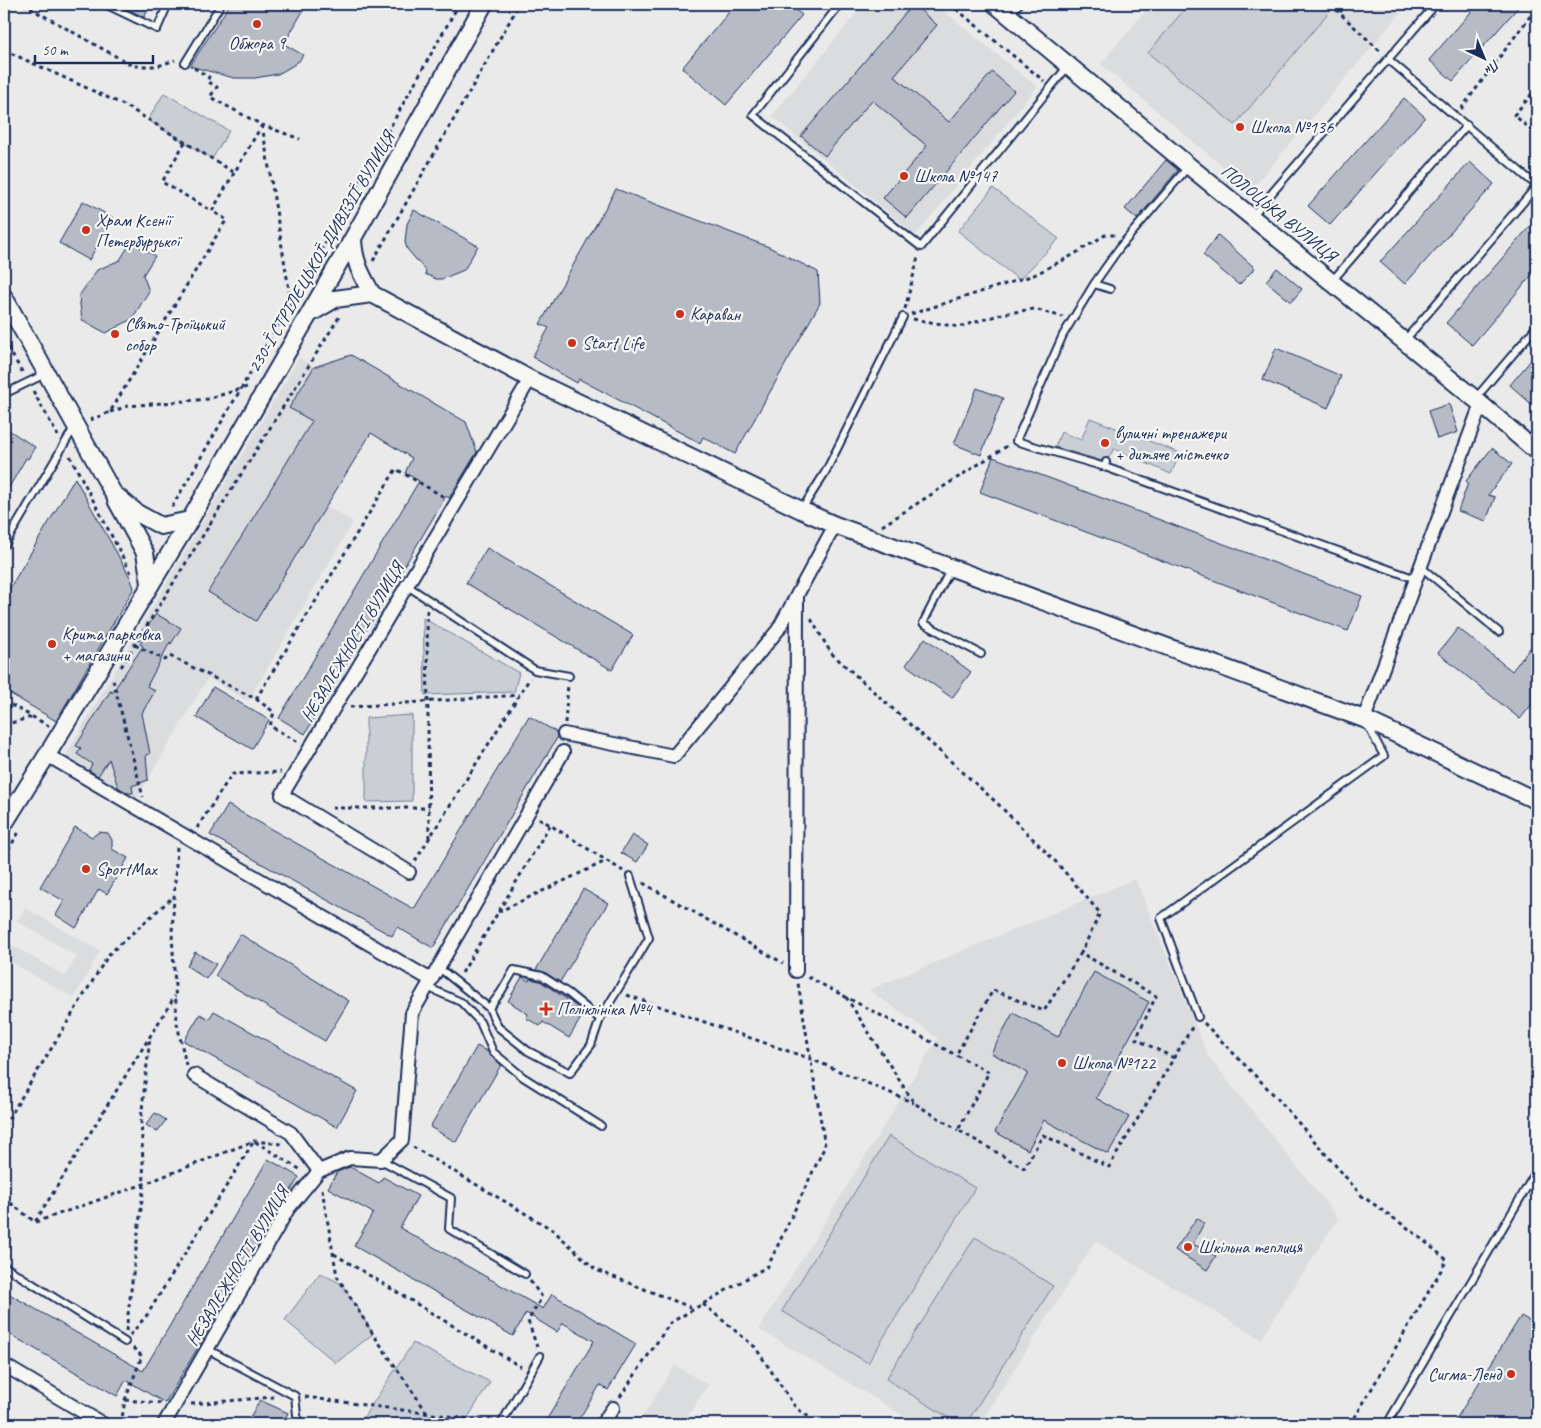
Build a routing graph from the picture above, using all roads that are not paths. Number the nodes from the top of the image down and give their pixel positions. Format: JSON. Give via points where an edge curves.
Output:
{"nodes":[{"id":1,"x":105,"y":4,"type":"edge"},
{"id":2,"x":168,"y":4,"type":"edge"},
{"id":3,"x":221,"y":4,"type":"edge"},
{"id":4,"x":484,"y":4,"type":"edge"},
{"id":5,"x":840,"y":4,"type":"edge"},
{"id":6,"x":995,"y":4,"type":"edge"},
{"id":7,"x":1436,"y":4,"type":"edge"},
{"id":8,"x":1014,"y":9,"type":"edge"},
{"id":9,"x":1388,"y":59,"type":"junction"},
{"id":10,"x":185,"y":63,"type":"road end"},
{"id":11,"x":1069,"y":65,"type":"junction"},
{"id":12,"x":1467,"y":125,"type":"junction"},
{"id":13,"x":1189,"y":166,"type":"junction"},
{"id":14,"x":1537,"y":186,"type":"edge"},
{"id":15,"x":1252,"y":216,"type":"junction"},
{"id":16,"x":353,"y":239,"type":"junction"},
{"id":17,"x":1332,"y":282,"type":"junction"},
{"id":18,"x":1094,"y":284,"type":"junction"},
{"id":19,"x":1110,"y":289,"type":"dead end"},
{"id":20,"x":372,"y":294,"type":"junction"},
{"id":21,"x":4,"y":297,"type":"edge"},
{"id":22,"x":310,"y":314,"type":"junction"},
{"id":23,"x":903,"y":317,"type":"road end"},
{"id":24,"x":1537,"y":326,"type":"edge"},
{"id":25,"x":1404,"y":341,"type":"junction"},
{"id":26,"x":46,"y":374,"type":"junction"},
{"id":27,"x":530,"y":379,"type":"junction"},
{"id":28,"x":4,"y":394,"type":"edge"},
{"id":29,"x":1478,"y":401,"type":"junction"},
{"id":30,"x":75,"y":426,"type":"junction"},
{"id":31,"x":1537,"y":452,"type":"edge"},
{"id":32,"x":113,"y":493,"type":"junction"},
{"id":33,"x":801,"y":510,"type":"junction"},
{"id":34,"x":190,"y":520,"type":"junction"},
{"id":35,"x":834,"y":525,"type":"junction"},
{"id":36,"x":4,"y":546,"type":"edge"},
{"id":37,"x":951,"y":568,"type":"junction"},
{"id":38,"x":1419,"y":573,"type":"junction"},
{"id":39,"x":150,"y":583,"type":"junction"},
{"id":40,"x":406,"y":585,"type":"junction"},
{"id":41,"x":797,"y":595,"type":"junction"},
{"id":42,"x":1499,"y":632,"type":"dead end"},
{"id":43,"x":981,"y":654,"type":"dead end"},
{"id":44,"x":569,"y":676,"type":"road end"},
{"id":45,"x":1364,"y":719,"type":"junction"},
{"id":46,"x":564,"y":734,"type":"road end"},
{"id":47,"x":563,"y":752,"type":"dead end"},
{"id":48,"x":47,"y":755,"type":"junction"},
{"id":49,"x":1537,"y":801,"type":"edge"},
{"id":50,"x":4,"y":824,"type":"edge"},
{"id":51,"x":409,"y":872,"type":"road end"},
{"id":52,"x":630,"y":876,"type":"road end"},
{"id":53,"x":438,"y":967,"type":"junction"},
{"id":54,"x":796,"y":971,"type":"road end"},
{"id":55,"x":429,"y":983,"type":"junction"},
{"id":56,"x":489,"y":1008,"type":"junction"},
{"id":57,"x":1198,"y":1017,"type":"road end"},
{"id":58,"x":600,"y":1019,"type":"junction"},
{"id":59,"x":194,"y":1075,"type":"dead end"},
{"id":60,"x":601,"y":1126,"type":"dead end"},
{"id":61,"x":382,"y":1160,"type":"junction"},
{"id":62,"x":1537,"y":1170,"type":"edge"},
{"id":63,"x":316,"y":1175,"type":"junction"},
{"id":64,"x":4,"y":1266,"type":"edge"},
{"id":65,"x":525,"y":1274,"type":"road end"},
{"id":66,"x":125,"y":1342,"type":"road end"},
{"id":67,"x":207,"y":1349,"type":"junction"},
{"id":68,"x":540,"y":1356,"type":"road end"},
{"id":69,"x":4,"y":1365,"type":"edge"},
{"id":70,"x":613,"y":1408,"type":"road end"},
{"id":71,"x":103,"y":1424,"type":"edge"},
{"id":72,"x":164,"y":1424,"type":"edge"},
{"id":73,"x":298,"y":1424,"type":"edge"},
{"id":74,"x":502,"y":1424,"type":"edge"},
{"id":75,"x":602,"y":1424,"type":"edge"},
{"id":76,"x":1387,"y":1424,"type":"edge"}],
"edges":[{"from":1,"to":2,"type":"lane","via":[[157,29]]},
{"from":3,"to":10,"type":"lane"},
{"from":4,"to":16,"type":"street","name":"230-Ї СТРІЛЕЦЬКОЇ ДИВІЗІЇ ВУЛИЦЯ"},
{"from":5,"to":11,"type":"lane","via":[[753,114],[920,247]]},
{"from":6,"to":8,"type":"street","name":"ПОЛОЦЬКА ВУЛИЦЯ"},
{"from":7,"to":9,"type":"lane"},
{"from":8,"to":11,"type":"street","name":"ПОЛОЦЬКА ВУЛИЦЯ"},
{"from":9,"to":12,"type":"lane"},
{"from":9,"to":15,"type":"lane"},
{"from":11,"to":13,"type":"street","name":"ПОЛОЦЬКА ВУЛИЦЯ"},
{"from":12,"to":14,"type":"lane"},
{"from":12,"to":17,"type":"lane"},
{"from":13,"to":15,"type":"street","name":"ПОЛОЦЬКА ВУЛИЦЯ"},
{"from":13,"to":18,"type":"lane","via":[[1131,234]]},
{"from":14,"to":25,"type":"lane"},
{"from":15,"to":17,"type":"street","name":"ПОЛОЦЬКА ВУЛИЦЯ"},
{"from":16,"to":20,"type":"street","via":[[357,268]]},
{"from":16,"to":22,"type":"street","name":"230-Ї СТРІЛЕЦЬКОЇ ДИВІЗІЇ ВУЛИЦЯ"},
{"from":17,"to":25,"type":"street","name":"ПОЛОЦЬКА ВУЛИЦЯ"},
{"from":18,"to":19,"type":"lane"},
{"from":18,"to":38,"type":"lane","via":[[1063,335],[1016,440],[1106,465]]},
{"from":20,"to":22,"type":"street","via":[[334,299]]},
{"from":20,"to":27,"type":"street"},
{"from":21,"to":26,"type":"street"},
{"from":22,"to":34,"type":"street","name":"230-Ї СТРІЛЕЦЬКОЇ ДИВІЗІЇ ВУЛИЦЯ"},
{"from":23,"to":33,"type":"lane","via":[[826,472]]},
{"from":24,"to":29,"type":"lane"},
{"from":25,"to":29,"type":"street","name":"ПОЛОЦЬКА ВУЛИЦЯ"},
{"from":26,"to":28,"type":"lane"},
{"from":26,"to":30,"type":"street"},
{"from":27,"to":33,"type":"street"},
{"from":27,"to":40,"type":"street","name":"НЕЗАЛЕЖНОСТІ ВУЛИЦЯ"},
{"from":29,"to":31,"type":"street","name":"ПОЛОЦЬКА ВУЛИЦЯ"},
{"from":29,"to":38,"type":"street"},
{"from":30,"to":32,"type":"street"},
{"from":30,"to":36,"type":"lane"},
{"from":32,"to":34,"type":"street","via":[[137,513],[161,526]]},
{"from":32,"to":39,"type":"street","via":[[145,553]]},
{"from":33,"to":35,"type":"street"},
{"from":34,"to":39,"type":"street","name":"230-Ї СТРІЛЕЦЬКОЇ ДИВІЗІЇ ВУЛИЦЯ"},
{"from":35,"to":37,"type":"street"},
{"from":35,"to":41,"type":"street"},
{"from":37,"to":43,"type":"lane","via":[[923,623]]},
{"from":37,"to":45,"type":"street"},
{"from":38,"to":42,"type":"lane"},
{"from":38,"to":45,"type":"street"},
{"from":39,"to":48,"type":"street","name":"230-Ї СТРІЛЕЦЬКОЇ ДИВІЗІЇ ВУЛИЦЯ"},
{"from":40,"to":44,"type":"lane","via":[[535,670]]},
{"from":40,"to":51,"type":"street","name":"НЕЗАЛЕЖНОСТІ ВУЛИЦЯ","via":[[282,795]]},
{"from":41,"to":46,"type":"street","via":[[778,630],[674,756]]},
{"from":41,"to":54,"type":"street"},
{"from":45,"to":49,"type":"street"},
{"from":45,"to":57,"type":"lane","via":[[1384,756],[1161,918]]},
{"from":47,"to":53,"type":"street"},
{"from":48,"to":50,"type":"street","name":"230-Ї СТРІЛЕЦЬКОЇ ДИВІЗІЇ ВУЛИЦЯ"},
{"from":48,"to":55,"type":"street"},
{"from":52,"to":58,"type":"lane","via":[[649,938]]},
{"from":53,"to":55,"type":"street"},
{"from":53,"to":56,"type":"lane"},
{"from":55,"to":60,"type":"lane","via":[[462,1002],[480,1022],[493,1052],[523,1077]]},
{"from":55,"to":61,"type":"street","via":[[412,1013],[402,1140]]},
{"from":56,"to":58,"type":"lane","via":[[514,970],[542,976]]},
{"from":56,"to":58,"type":"lane","via":[[498,1027],[520,1045],[570,1074],[591,1045]]},
{"from":59,"to":63,"type":"street","via":[[291,1133]]},
{"from":61,"to":63,"type":"street","name":"НЕЗАЛЕЖНОСТІ ВУЛИЦЯ","via":[[350,1158]]},
{"from":61,"to":65,"type":"lane","via":[[451,1198],[449,1229]]},
{"from":62,"to":76,"type":"lane"},
{"from":63,"to":67,"type":"street","name":"НЕЗАЛЕЖНОСТІ ВУЛИЦЯ","via":[[288,1209]]},
{"from":64,"to":66,"type":"lane"},
{"from":67,"to":72,"type":"street","name":"НЕЗАЛЕЖНОСТІ ВУЛИЦЯ"},
{"from":67,"to":73,"type":"lane","via":[[295,1396]]},
{"from":68,"to":74,"type":"lane"},
{"from":69,"to":71,"type":"street"},
{"from":70,"to":75,"type":"street"}]}
